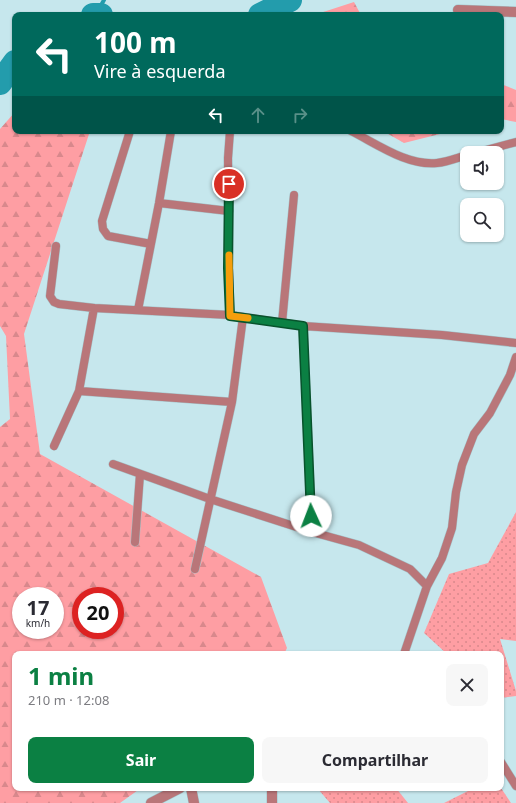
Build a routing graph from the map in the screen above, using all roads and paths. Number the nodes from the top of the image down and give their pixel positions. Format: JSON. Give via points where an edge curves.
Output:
{"nodes":[{"id":1,"x":458,"y":10,"type":"dead end"},
{"id":2,"x":516,"y":12,"type":"edge"},
{"id":3,"x":129,"y":134,"type":"edge"},
{"id":4,"x":170,"y":134,"type":"edge"},
{"id":5,"x":230,"y":134,"type":"edge"},
{"id":6,"x":358,"y":134,"type":"edge"},
{"id":7,"x":516,"y":142,"type":"edge"},
{"id":8,"x":501,"y":146,"type":"edge"},
{"id":9,"x":460,"y":157,"type":"edge"},
{"id":10,"x":294,"y":195,"type":"dead end"},
{"id":11,"x":159,"y":203,"type":"junction"},
{"id":12,"x":229,"y":211,"type":"junction"},
{"id":13,"x":151,"y":244,"type":"junction"},
{"id":14,"x":56,"y":246,"type":"dead end"},
{"id":15,"x":94,"y":308,"type":"junction"},
{"id":16,"x":138,"y":310,"type":"junction"},
{"id":17,"x":230,"y":316,"type":"junction"},
{"id":18,"x":243,"y":317,"type":"junction"},
{"id":19,"x":282,"y":323,"type":"junction"},
{"id":20,"x":303,"y":326,"type":"junction"},
{"id":21,"x":516,"y":343,"type":"edge"},
{"id":22,"x":516,"y":357,"type":"edge"},
{"id":23,"x":79,"y":391,"type":"junction"},
{"id":24,"x":232,"y":402,"type":"junction"},
{"id":25,"x":54,"y":446,"type":"dead end"},
{"id":26,"x":113,"y":464,"type":"dead end"},
{"id":27,"x":140,"y":474,"type":"junction"},
{"id":28,"x":210,"y":499,"type":"junction"},
{"id":29,"x":312,"y":532,"type":"junction"},
{"id":30,"x":135,"y":542,"type":"dead end"},
{"id":31,"x":195,"y":569,"type":"dead end"},
{"id":32,"x":426,"y":586,"type":"junction"},
{"id":33,"x":405,"y":651,"type":"edge"},
{"id":34,"x":504,"y":767,"type":"edge"},
{"id":35,"x":516,"y":786,"type":"edge"},
{"id":36,"x":174,"y":791,"type":"edge"},
{"id":37,"x":192,"y":791,"type":"edge"},
{"id":38,"x":272,"y":791,"type":"edge"},
{"id":39,"x":151,"y":803,"type":"edge"},
{"id":40,"x":194,"y":803,"type":"edge"},
{"id":41,"x":272,"y":803,"type":"edge"}],
"edges":[{"from":1,"to":2,"type":"street"},
{"from":3,"to":13,"type":"lane","via":[[102,221],[103,229],[108,236]]},
{"from":4,"to":11,"type":"lane"},
{"from":5,"to":12,"type":"lane"},
{"from":6,"to":9,"type":"lane","via":[[401,157],[419,163],[438,163]]},
{"from":7,"to":8,"type":"lane"},
{"from":10,"to":19,"type":"lane"},
{"from":11,"to":12,"type":"lane"},
{"from":11,"to":13,"type":"lane"},
{"from":12,"to":17,"type":"lane"},
{"from":13,"to":16,"type":"lane"},
{"from":14,"to":15,"type":"lane","via":[[50,296],[59,304]]},
{"from":15,"to":16,"type":"lane"},
{"from":15,"to":23,"type":"lane"},
{"from":16,"to":17,"type":"lane"},
{"from":17,"to":18,"type":"lane"},
{"from":18,"to":19,"type":"lane"},
{"from":18,"to":24,"type":"lane"},
{"from":19,"to":20,"type":"lane"},
{"from":20,"to":21,"type":"lane","via":[[442,335]]},
{"from":20,"to":29,"type":"lane"},
{"from":22,"to":32,"type":"lane","via":[[510,375],[490,413],[474,434],[456,492],[452,528],[442,558]]},
{"from":23,"to":24,"type":"lane"},
{"from":23,"to":25,"type":"lane"},
{"from":24,"to":28,"type":"lane"},
{"from":26,"to":27,"type":"lane"},
{"from":27,"to":28,"type":"lane"},
{"from":27,"to":30,"type":"lane"},
{"from":28,"to":29,"type":"lane"},
{"from":28,"to":31,"type":"lane"},
{"from":29,"to":32,"type":"lane","via":[[359,545],[410,569]]},
{"from":32,"to":33,"type":"lane"},
{"from":34,"to":35,"type":"lane"},
{"from":36,"to":39,"type":"street"},
{"from":37,"to":40,"type":"street"},
{"from":38,"to":41,"type":"street"}]}
